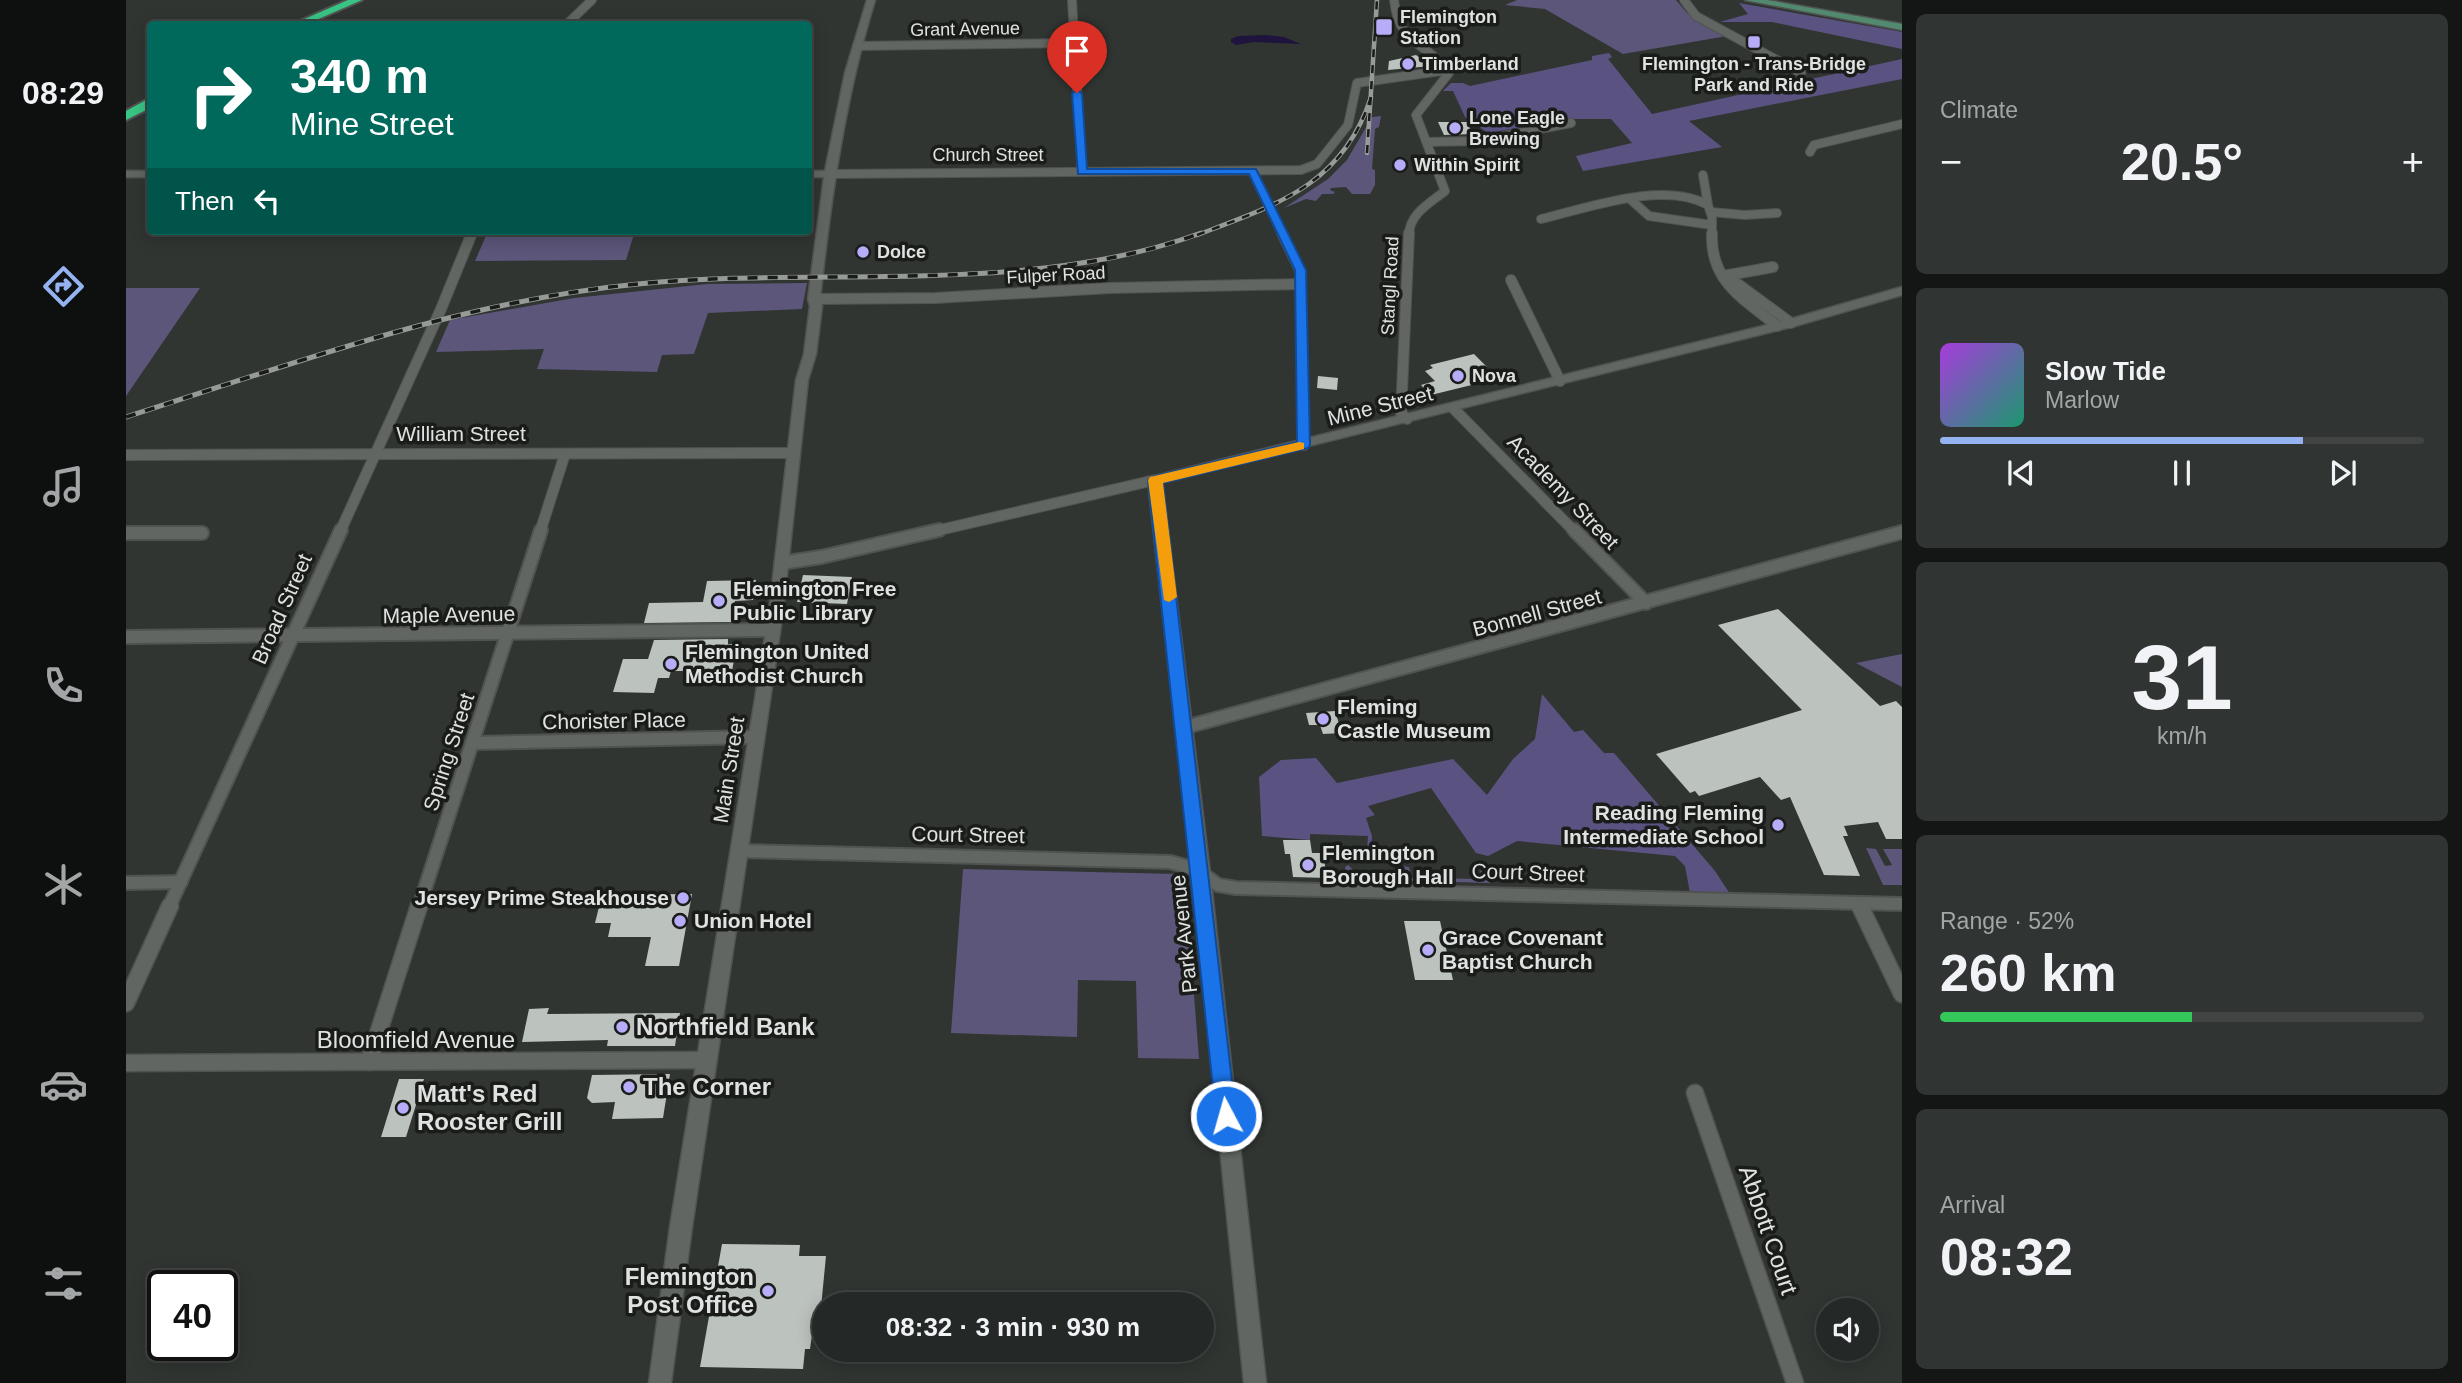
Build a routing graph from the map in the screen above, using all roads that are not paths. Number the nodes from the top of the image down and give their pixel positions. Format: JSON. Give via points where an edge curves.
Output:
{"nodes":[{"id":1,"x":341,"y":0,"type":"edge"},
{"id":2,"x":357,"y":0,"type":"edge"},
{"id":3,"x":592,"y":0,"type":"edge"},
{"id":4,"x":871,"y":0,"type":"edge"},
{"id":5,"x":1072,"y":0,"type":"edge"},
{"id":6,"x":1394,"y":0,"type":"edge"},
{"id":7,"x":1684,"y":0,"type":"edge"},
{"id":8,"x":1750,"y":0,"type":"edge"},
{"id":9,"x":310,"y":7,"type":"dead end"},
{"id":10,"x":322,"y":15,"type":"junction"},
{"id":11,"x":300,"y":21,"type":"edge"},
{"id":12,"x":306,"y":21,"type":"edge"},
{"id":13,"x":570,"y":21,"type":"edge"},
{"id":14,"x":1902,"y":27,"type":"edge"},
{"id":15,"x":1074,"y":43,"type":"junction"},
{"id":16,"x":857,"y":46,"type":"junction"},
{"id":17,"x":1448,"y":70,"type":"junction"},
{"id":18,"x":1801,"y":73,"type":"dead end"},
{"id":19,"x":147,"y":105,"type":"edge"},
{"id":20,"x":126,"y":116,"type":"edge"},
{"id":21,"x":1571,"y":123,"type":"dead end"},
{"id":22,"x":1897,"y":125,"type":"edge"},
{"id":23,"x":1902,"y":132,"type":"edge"},
{"id":24,"x":1427,"y":142,"type":"junction"},
{"id":25,"x":1810,"y":152,"type":"dead end"},
{"id":26,"x":1252,"y":171,"type":"junction"},
{"id":27,"x":1082,"y":172,"type":"junction"},
{"id":28,"x":126,"y":174,"type":"edge"},
{"id":29,"x":147,"y":174,"type":"edge"},
{"id":30,"x":812,"y":174,"type":"edge"},
{"id":31,"x":830,"y":174,"type":"junction"},
{"id":32,"x":1703,"y":176,"type":"dead end"},
{"id":33,"x":1630,"y":199,"type":"junction"},
{"id":34,"x":1709,"y":209,"type":"junction"},
{"id":35,"x":1777,"y":213,"type":"dead end"},
{"id":36,"x":1541,"y":219,"type":"dead end"},
{"id":37,"x":1712,"y":225,"type":"junction"},
{"id":38,"x":471,"y":235,"type":"edge"},
{"id":39,"x":1773,"y":267,"type":"dead end"},
{"id":40,"x":1723,"y":276,"type":"junction"},
{"id":41,"x":1511,"y":281,"type":"dead end"},
{"id":42,"x":1300,"y":284,"type":"junction"},
{"id":43,"x":1902,"y":291,"type":"edge"},
{"id":44,"x":814,"y":299,"type":"junction"},
{"id":45,"x":1791,"y":323,"type":"junction"},
{"id":46,"x":1777,"y":326,"type":"junction"},
{"id":47,"x":1560,"y":381,"type":"junction"},
{"id":48,"x":1453,"y":408,"type":"junction"},
{"id":49,"x":1407,"y":419,"type":"junction"},
{"id":50,"x":1304,"y":445,"type":"junction"},
{"id":51,"x":375,"y":453,"type":"junction"},
{"id":52,"x":796,"y":453,"type":"junction"},
{"id":53,"x":565,"y":454,"type":"junction"},
{"id":54,"x":126,"y":455,"type":"edge"},
{"id":55,"x":1155,"y":480,"type":"junction"},
{"id":56,"x":1902,"y":532,"type":"edge"},
{"id":57,"x":126,"y":533,"type":"edge"},
{"id":58,"x":202,"y":533,"type":"dead end"},
{"id":59,"x":781,"y":563,"type":"junction"},
{"id":60,"x":1646,"y":603,"type":"junction"},
{"id":61,"x":773,"y":630,"type":"junction"},
{"id":62,"x":508,"y":634,"type":"junction"},
{"id":63,"x":291,"y":636,"type":"junction"},
{"id":64,"x":126,"y":637,"type":"edge"},
{"id":65,"x":1182,"y":729,"type":"junction"},
{"id":66,"x":757,"y":737,"type":"junction"},
{"id":67,"x":472,"y":743,"type":"junction"},
{"id":68,"x":740,"y":851,"type":"junction"},
{"id":69,"x":1201,"y":873,"type":"junction"},
{"id":70,"x":181,"y":882,"type":"junction"},
{"id":71,"x":126,"y":883,"type":"edge"},
{"id":72,"x":1858,"y":902,"type":"junction"},
{"id":73,"x":1902,"y":904,"type":"edge"},
{"id":74,"x":1902,"y":994,"type":"edge"},
{"id":75,"x":126,"y":1003,"type":"edge"},
{"id":76,"x":707,"y":1060,"type":"junction"},
{"id":77,"x":369,"y":1062,"type":"junction"},
{"id":78,"x":126,"y":1063,"type":"edge"},
{"id":79,"x":1695,"y":1093,"type":"dead end"},
{"id":80,"x":660,"y":1383,"type":"edge"},
{"id":81,"x":1255,"y":1383,"type":"edge"},
{"id":82,"x":1795,"y":1383,"type":"edge"}],
"edges":[{"from":1,"to":10,"type":"highway"},
{"from":2,"to":10,"type":"highway"},
{"from":3,"to":13,"type":"street"},
{"from":4,"to":16,"type":"street","name":"Main Street"},
{"from":5,"to":15,"type":"street"},
{"from":6,"to":17,"type":"street","via":[[1394,10],[1409,40]]},
{"from":7,"to":18,"type":"street","via":[[1696,16]]},
{"from":8,"to":14,"type":"main road"},
{"from":9,"to":11,"type":"highway"},
{"from":10,"to":12,"type":"highway"},
{"from":15,"to":16,"type":"street","name":"Grant Avenue"},
{"from":15,"to":27,"type":"street"},
{"from":16,"to":31,"type":"street","name":"Main Street","via":[[844,87]]},
{"from":17,"to":24,"type":"street","name":"Stangl Road","via":[[1448,77],[1416,115]]},
{"from":17,"to":26,"type":"street","name":"Church Street","via":[[1357,83],[1348,125],[1317,164],[1301,170]]},
{"from":19,"to":20,"type":"highway"},
{"from":21,"to":24,"type":"street","via":[[1476,141]]},
{"from":22,"to":23,"type":"street"},
{"from":22,"to":25,"type":"street","via":[[1814,145]]},
{"from":24,"to":49,"type":"street","name":"Stangl Road","via":[[1445,190],[1409,225],[1401,413]]},
{"from":26,"to":27,"type":"street","name":"Church Street"},
{"from":26,"to":42,"type":"street","via":[[1299,265]]},
{"from":27,"to":31,"type":"street","name":"Church Street"},
{"from":28,"to":29,"type":"street"},
{"from":30,"to":31,"type":"street","name":"Church Street"},
{"from":31,"to":44,"type":"street","name":"Main Street"},
{"from":32,"to":34,"type":"street"},
{"from":33,"to":34,"type":"street","via":[[1693,197]]},
{"from":33,"to":36,"type":"street"},
{"from":33,"to":37,"type":"street","via":[[1649,216]]},
{"from":34,"to":35,"type":"street","via":[[1745,215]]},
{"from":34,"to":37,"type":"street"},
{"from":37,"to":40,"type":"street","via":[[1713,258]]},
{"from":38,"to":51,"type":"street","name":"Broad Street"},
{"from":39,"to":40,"type":"street"},
{"from":40,"to":45,"type":"street"},
{"from":40,"to":46,"type":"street","via":[[1728,287]]},
{"from":41,"to":47,"type":"street"},
{"from":42,"to":44,"type":"street","name":"Fulper Road"},
{"from":42,"to":50,"type":"street"},
{"from":43,"to":45,"type":"street","name":"Mine Street"},
{"from":44,"to":52,"type":"street","name":"Main Street"},
{"from":45,"to":46,"type":"street","name":"Mine Street"},
{"from":46,"to":47,"type":"street","name":"Mine Street"},
{"from":47,"to":48,"type":"street","name":"Mine Street"},
{"from":48,"to":49,"type":"street","name":"Mine Street"},
{"from":48,"to":60,"type":"street","name":"Academy Street"},
{"from":49,"to":50,"type":"street","name":"Mine Street"},
{"from":50,"to":55,"type":"street","name":"Mine Street"},
{"from":51,"to":53,"type":"street","name":"William Street"},
{"from":51,"to":54,"type":"street","name":"William Street"},
{"from":51,"to":63,"type":"street","name":"Broad Street"},
{"from":52,"to":53,"type":"street","name":"William Street"},
{"from":52,"to":59,"type":"street","name":"Main Street"},
{"from":53,"to":62,"type":"street","name":"Spring Street"},
{"from":55,"to":59,"type":"street","name":"Mine Street"},
{"from":55,"to":65,"type":"street","name":"Park Avenue"},
{"from":56,"to":60,"type":"street","name":"Bonnell Street"},
{"from":57,"to":58,"type":"street"},
{"from":59,"to":61,"type":"street","name":"Main Street"},
{"from":60,"to":65,"type":"street","name":"Bonnell Street"},
{"from":61,"to":62,"type":"street","name":"Maple Avenue"},
{"from":61,"to":66,"type":"street","name":"Main Street"},
{"from":62,"to":63,"type":"street","name":"Maple Avenue"},
{"from":62,"to":67,"type":"street","name":"Spring Street"},
{"from":63,"to":64,"type":"street","name":"Maple Avenue"},
{"from":63,"to":70,"type":"street","name":"Broad Street"},
{"from":65,"to":69,"type":"street","name":"Park Avenue"},
{"from":66,"to":67,"type":"street","name":"Chorister Place"},
{"from":66,"to":68,"type":"street","name":"Main Street"},
{"from":67,"to":77,"type":"street","name":"Spring Street"},
{"from":68,"to":69,"type":"street","name":"Court Street","via":[[1170,862]]},
{"from":68,"to":76,"type":"street","name":"Main Street"},
{"from":69,"to":72,"type":"street","name":"Court Street","via":[[1217,885],[1236,888]]},
{"from":69,"to":81,"type":"street","name":"Park Avenue"},
{"from":70,"to":71,"type":"street"},
{"from":70,"to":75,"type":"street","name":"Broad Street"},
{"from":72,"to":73,"type":"street","name":"Court Street"},
{"from":72,"to":74,"type":"street"},
{"from":76,"to":77,"type":"street","name":"Bloomfield Avenue"},
{"from":76,"to":80,"type":"street","name":"Main Street"},
{"from":77,"to":78,"type":"street","name":"Bloomfield Avenue"},
{"from":79,"to":82,"type":"street","name":"Abbott Court"}]}
